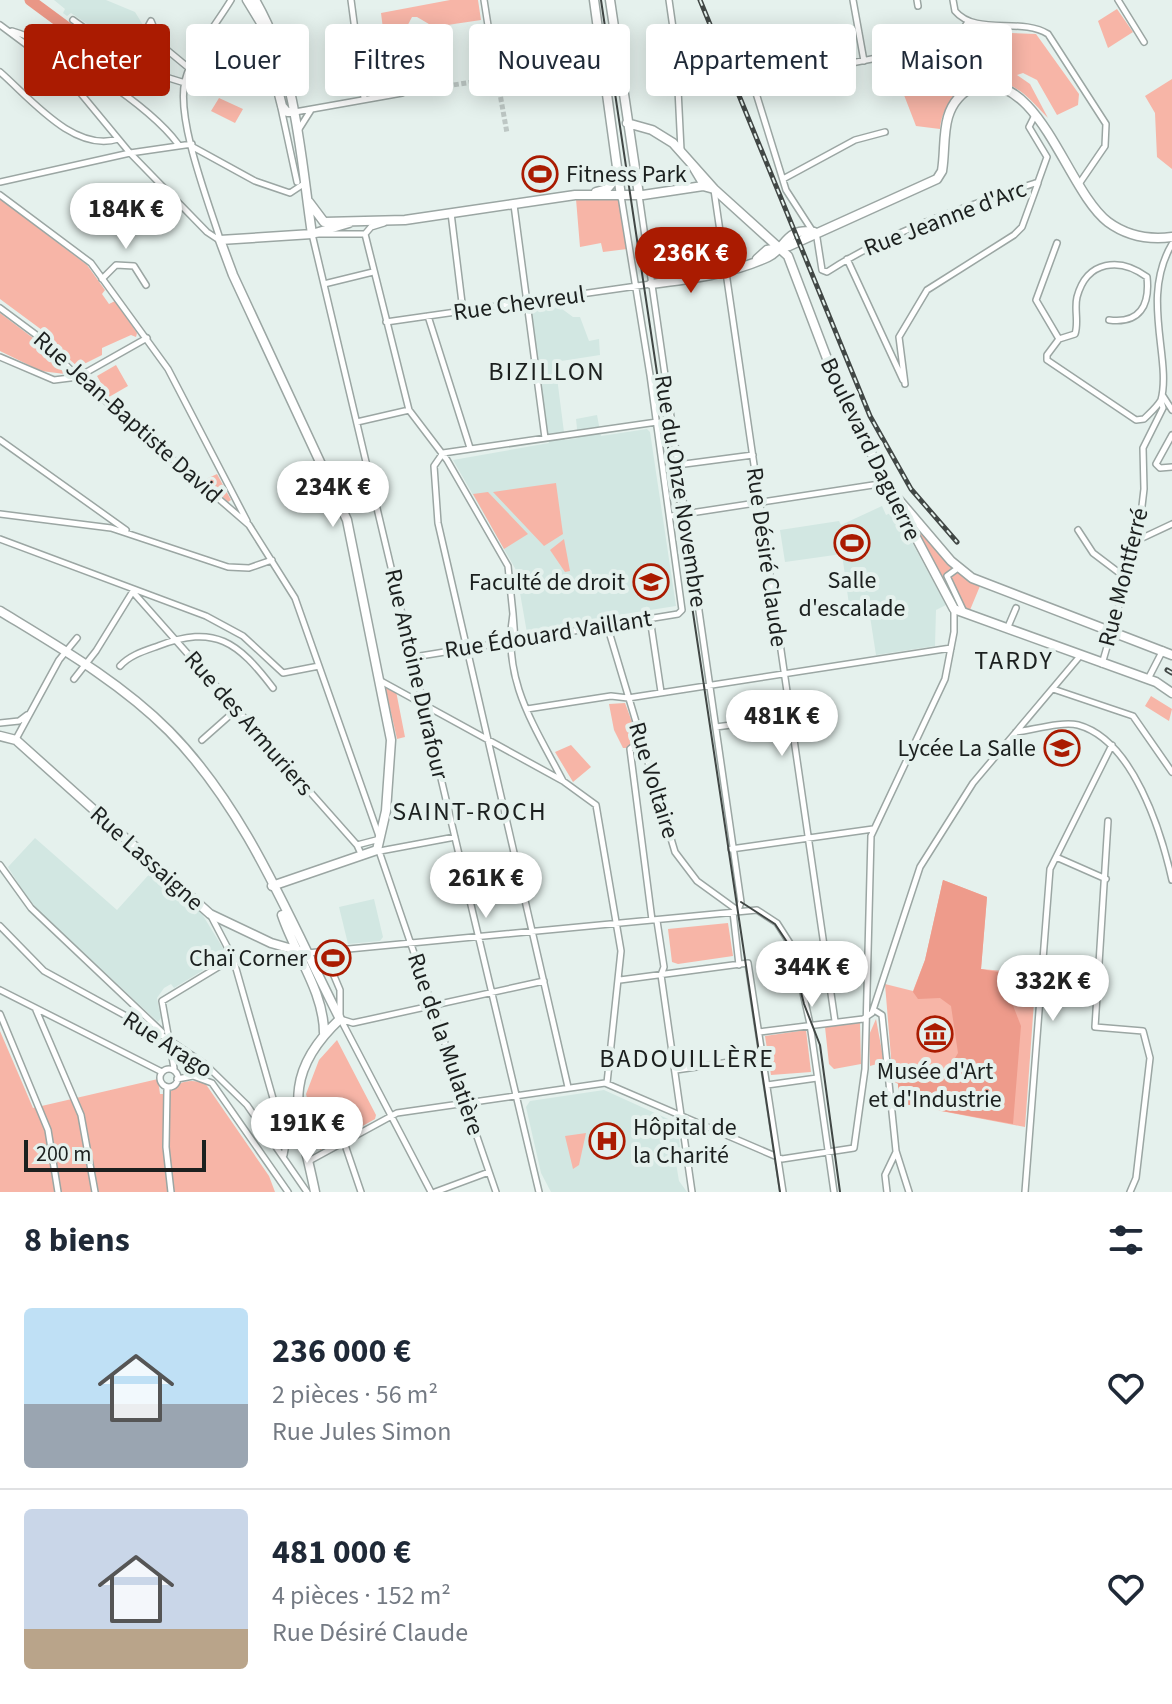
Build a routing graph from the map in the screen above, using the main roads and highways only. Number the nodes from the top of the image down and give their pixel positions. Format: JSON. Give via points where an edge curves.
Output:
{"nodes":[{"id":1,"x":251,"y":0,"type":"edge"},
{"id":2,"x":594,"y":0,"type":"edge"},
{"id":3,"x":610,"y":0,"type":"edge"},
{"id":4,"x":294,"y":109,"type":"junction"},
{"id":5,"x":627,"y":123,"type":"junction"},
{"id":6,"x":618,"y":176,"type":"junction"},
{"id":7,"x":714,"y":189,"type":"junction"},
{"id":8,"x":587,"y":194,"type":"junction"},
{"id":9,"x":639,"y":195,"type":"junction"},
{"id":10,"x":621,"y":196,"type":"junction"},
{"id":11,"x":309,"y":202,"type":"junction"},
{"id":12,"x":349,"y":223,"type":"junction"},
{"id":13,"x":312,"y":234,"type":"junction"},
{"id":14,"x":1172,"y":237,"type":"edge"},
{"id":15,"x":779,"y":248,"type":"junction"},
{"id":16,"x":651,"y":284,"type":"road end"},
{"id":17,"x":887,"y":485,"type":"junction"},
{"id":18,"x":906,"y":510,"type":"junction"},
{"id":19,"x":907,"y":524,"type":"junction"},
{"id":20,"x":0,"y":611,"type":"edge"},
{"id":21,"x":1172,"y":655,"type":"edge"},
{"id":22,"x":1172,"y":693,"type":"edge"},
{"id":23,"x":0,"y":736,"type":"edge"},
{"id":24,"x":272,"y":886,"type":"junction"},
{"id":25,"x":293,"y":949,"type":"junction"},
{"id":26,"x":306,"y":953,"type":"junction"},
{"id":27,"x":324,"y":1033,"type":"junction"},
{"id":28,"x":315,"y":1192,"type":"edge"}],
"edges":[{"from":1,"to":4,"type":"main road","name":"Rue Antoine Durafour","via":[[272,30]]},
{"from":1,"to":4,"type":"main road","name":"Rue Antoine Durafour","via":[[279,99],[287,112]]},
{"from":2,"to":6,"type":"main road"},
{"from":3,"to":5,"type":"main road"},
{"from":4,"to":11,"type":"main road","name":"Rue Antoine Durafour"},
{"from":5,"to":7,"type":"main road","name":"Boulevard Daguerre","via":[[652,130],[684,154]]},
{"from":5,"to":9,"type":"main road"},
{"from":6,"to":8,"type":"main road","via":[[607,189]]},
{"from":6,"to":10,"type":"main road"},
{"from":7,"to":9,"type":"main road","name":"Boulevard Daguerre"},
{"from":7,"to":15,"type":"main road","name":"Boulevard Daguerre"},
{"from":8,"to":10,"type":"main road"},
{"from":8,"to":12,"type":"main road"},
{"from":9,"to":10,"type":"main road"},
{"from":11,"to":12,"type":"main road","via":[[324,222]]},
{"from":11,"to":13,"type":"main road","name":"Rue Antoine Durafour"},
{"from":12,"to":13,"type":"main road"},
{"from":13,"to":24,"type":"main road","via":[[220,240],[347,520],[391,740],[378,851]]},
{"from":14,"to":15,"type":"main road","via":[[1153,239],[1123,231],[1098,213],[1035,115],[1011,91],[991,85],[964,91],[948,114],[937,179],[814,232],[804,230],[782,239]]},
{"from":15,"to":16,"type":"main road","via":[[726,273]]},
{"from":15,"to":17,"type":"main road","name":"Boulevard Daguerre","via":[[788,256],[842,398]]},
{"from":17,"to":18,"type":"main road"},
{"from":17,"to":19,"type":"main road","name":"Boulevard Daguerre"},
{"from":18,"to":19,"type":"main road"},
{"from":18,"to":21,"type":"main road","via":[[972,578]]},
{"from":19,"to":22,"type":"main road","name":"Boulevard Daguerre","via":[[954,609]]},
{"from":20,"to":24,"type":"main road","via":[[148,711],[228,804]]},
{"from":23,"to":25,"type":"main road","name":"Rue Lassaigne","via":[[16,740],[210,914]]},
{"from":24,"to":25,"type":"main road"},
{"from":24,"to":26,"type":"main road"},
{"from":25,"to":26,"type":"main road","name":"Rue Lassaigne"},
{"from":25,"to":27,"type":"main road","via":[[323,1008]]},
{"from":26,"to":27,"type":"main road","via":[[340,1019]]},
{"from":27,"to":28,"type":"main road","via":[[297,1082]]}]}
